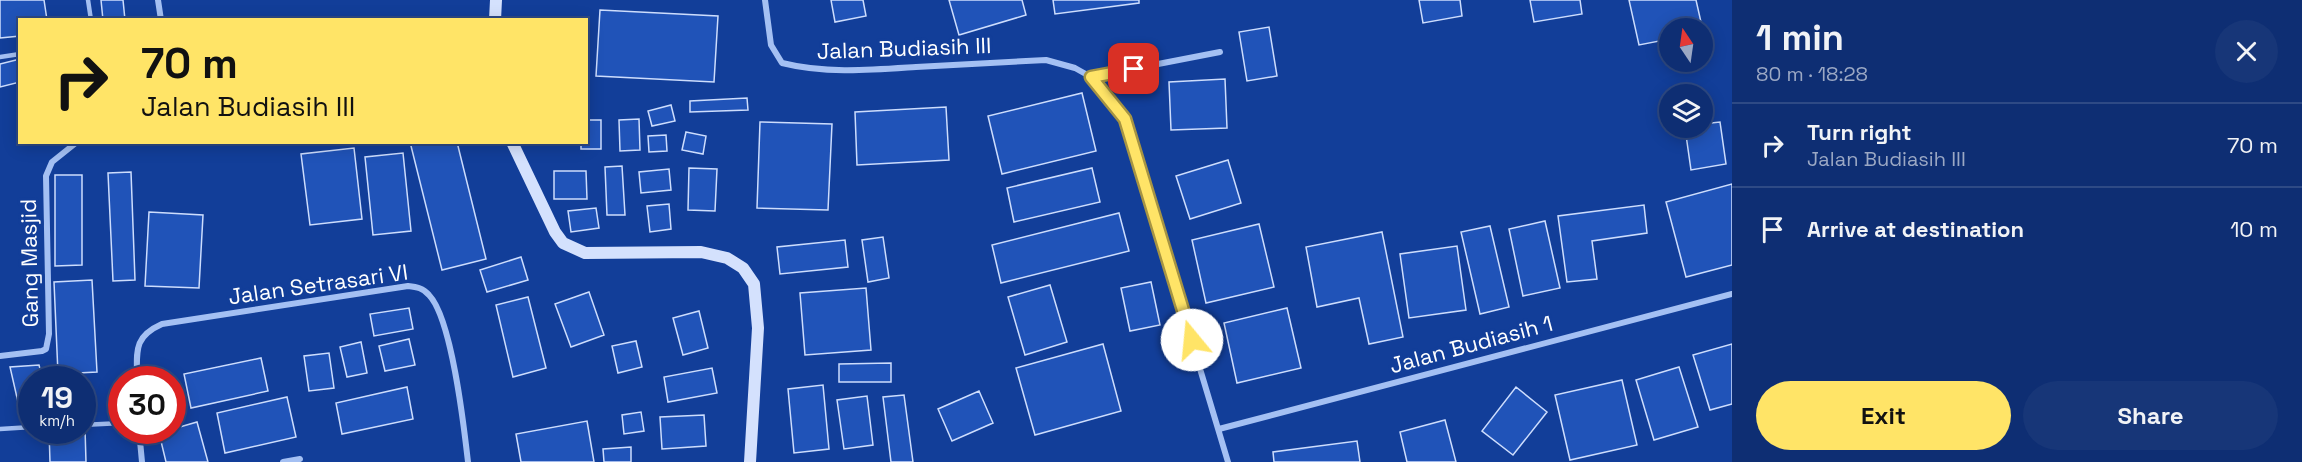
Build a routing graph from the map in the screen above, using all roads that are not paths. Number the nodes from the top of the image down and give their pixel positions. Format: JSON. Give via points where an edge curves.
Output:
{"nodes":[{"id":1,"x":88,"y":0,"type":"edge"},
{"id":2,"x":158,"y":0,"type":"edge"},
{"id":3,"x":496,"y":0,"type":"edge"},
{"id":4,"x":765,"y":0,"type":"edge"},
{"id":5,"x":91,"y":18,"type":"edge"},
{"id":6,"x":161,"y":18,"type":"edge"},
{"id":7,"x":495,"y":18,"type":"edge"},
{"id":8,"x":1220,"y":52,"type":"dead end"},
{"id":9,"x":18,"y":54,"type":"edge"},
{"id":10,"x":0,"y":57,"type":"edge"},
{"id":11,"x":1091,"y":77,"type":"junction"},
{"id":12,"x":75,"y":144,"type":"edge"},
{"id":13,"x":513,"y":144,"type":"edge"},
{"id":14,"x":1732,"y":294,"type":"edge"},
{"id":15,"x":0,"y":356,"type":"edge"},
{"id":16,"x":137,"y":366,"type":"edge"},
{"id":17,"x":18,"y":428,"type":"edge"},
{"id":18,"x":0,"y":429,"type":"edge"},
{"id":19,"x":1219,"y":429,"type":"junction"},
{"id":20,"x":140,"y":444,"type":"edge"},
{"id":21,"x":300,"y":459,"type":"dead end"},
{"id":22,"x":142,"y":462,"type":"edge"},
{"id":23,"x":283,"y":462,"type":"edge"},
{"id":24,"x":468,"y":462,"type":"edge"},
{"id":25,"x":750,"y":462,"type":"edge"},
{"id":26,"x":1228,"y":462,"type":"edge"}],
"edges":[{"from":1,"to":5,"type":"lane"},
{"from":2,"to":6,"type":"street"},
{"from":3,"to":7,"type":"street"},
{"from":4,"to":11,"type":"street","name":"Jalan Budiasih III","via":[[771,45],[782,63],[800,68],[855,71],[1046,60]]},
{"from":8,"to":11,"type":"street"},
{"from":9,"to":10,"type":"lane"},
{"from":11,"to":19,"type":"street","name":"Jalan Budiasih III","via":[[1125,119]]},
{"from":12,"to":15,"type":"street","name":"Gang Masjid","via":[[52,162],[46,176],[49,342],[42,351]]},
{"from":13,"to":25,"type":"street","via":[[563,243],[585,253],[701,252],[727,258],[743,268],[754,284],[758,328]]},
{"from":14,"to":19,"type":"street","name":"Jalan Budiasih 1"},
{"from":16,"to":24,"type":"street","name":"Jalan Setrasari VI","via":[[137,349],[146,332],[162,324],[408,285],[420,288],[430,296],[442,322],[460,399]]},
{"from":17,"to":18,"type":"lane"},
{"from":19,"to":26,"type":"street","name":"Jalan Budiasih III"},
{"from":20,"to":22,"type":"street"},
{"from":21,"to":23,"type":"street"}]}
